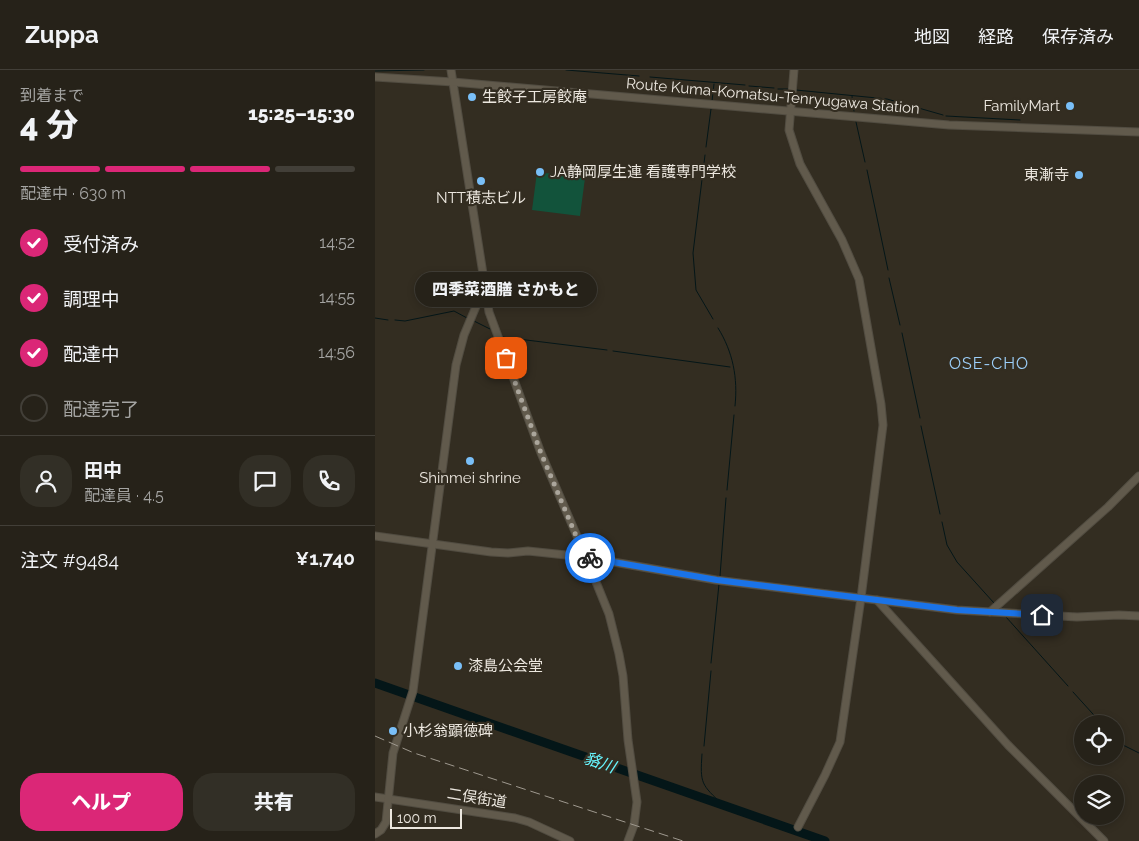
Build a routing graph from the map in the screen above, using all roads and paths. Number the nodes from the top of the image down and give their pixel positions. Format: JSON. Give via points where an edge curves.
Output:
{"nodes":[{"id":1,"x":451,"y":70,"type":"edge"},
{"id":2,"x":794,"y":70,"type":"edge"},
{"id":3,"x":375,"y":77,"type":"edge"},
{"id":4,"x":453,"y":82,"type":"junction"},
{"id":5,"x":791,"y":112,"type":"junction"},
{"id":6,"x":1139,"y":132,"type":"edge"},
{"id":7,"x":485,"y":293,"type":"junction"},
{"id":8,"x":1139,"y":476,"type":"edge"},
{"id":9,"x":375,"y":536,"type":"edge"},
{"id":10,"x":432,"y":543,"type":"junction"},
{"id":11,"x":585,"y":557,"type":"junction"},
{"id":12,"x":861,"y":598,"type":"junction"},
{"id":13,"x":877,"y":600,"type":"junction"},
{"id":14,"x":990,"y":612,"type":"junction"},
{"id":15,"x":1139,"y":616,"type":"edge"},
{"id":16,"x":375,"y":797,"type":"edge"},
{"id":17,"x":389,"y":799,"type":"junction"},
{"id":18,"x":798,"y":827,"type":"dead end"},
{"id":19,"x":375,"y":834,"type":"edge"},
{"id":20,"x":570,"y":841,"type":"edge"},
{"id":21,"x":628,"y":841,"type":"edge"},
{"id":22,"x":1104,"y":841,"type":"edge"}],
"edges":[{"from":1,"to":4,"type":"street"},
{"from":2,"to":5,"type":"street"},
{"from":3,"to":4,"type":"street","name":"Route Kuma-Komatsu-Tenryugawa Station"},
{"from":4,"to":5,"type":"street","name":"Route Kuma-Komatsu-Tenryugawa Station"},
{"from":4,"to":7,"type":"street"},
{"from":5,"to":6,"type":"street","name":"Route Kuma-Komatsu-Tenryugawa Station","via":[[949,125]]},
{"from":5,"to":12,"type":"street","via":[[789,130],[800,164],[842,240],[859,279],[881,404],[882,430]]},
{"from":7,"to":10,"type":"street","via":[[480,297],[464,335],[456,365]]},
{"from":7,"to":11,"type":"street","via":[[541,453]]},
{"from":8,"to":14,"type":"street"},
{"from":9,"to":10,"type":"street"},
{"from":10,"to":11,"type":"street","via":[[491,552],[528,551]]},
{"from":10,"to":17,"type":"street","via":[[413,691],[393,753]]},
{"from":11,"to":12,"type":"street","via":[[717,580]]},
{"from":11,"to":21,"type":"street","via":[[609,614],[623,676],[636,812]]},
{"from":12,"to":13,"type":"street"},
{"from":12,"to":18,"type":"street","via":[[840,742]]},
{"from":13,"to":14,"type":"street"},
{"from":13,"to":22,"type":"street","via":[[1008,745]]},
{"from":14,"to":15,"type":"street","via":[[1077,617]]},
{"from":16,"to":17,"type":"street","name":"二俣街道"},
{"from":17,"to":19,"type":"street","via":[[386,822]]},
{"from":17,"to":20,"type":"street","name":"二俣街道","via":[[515,818]]}]}
